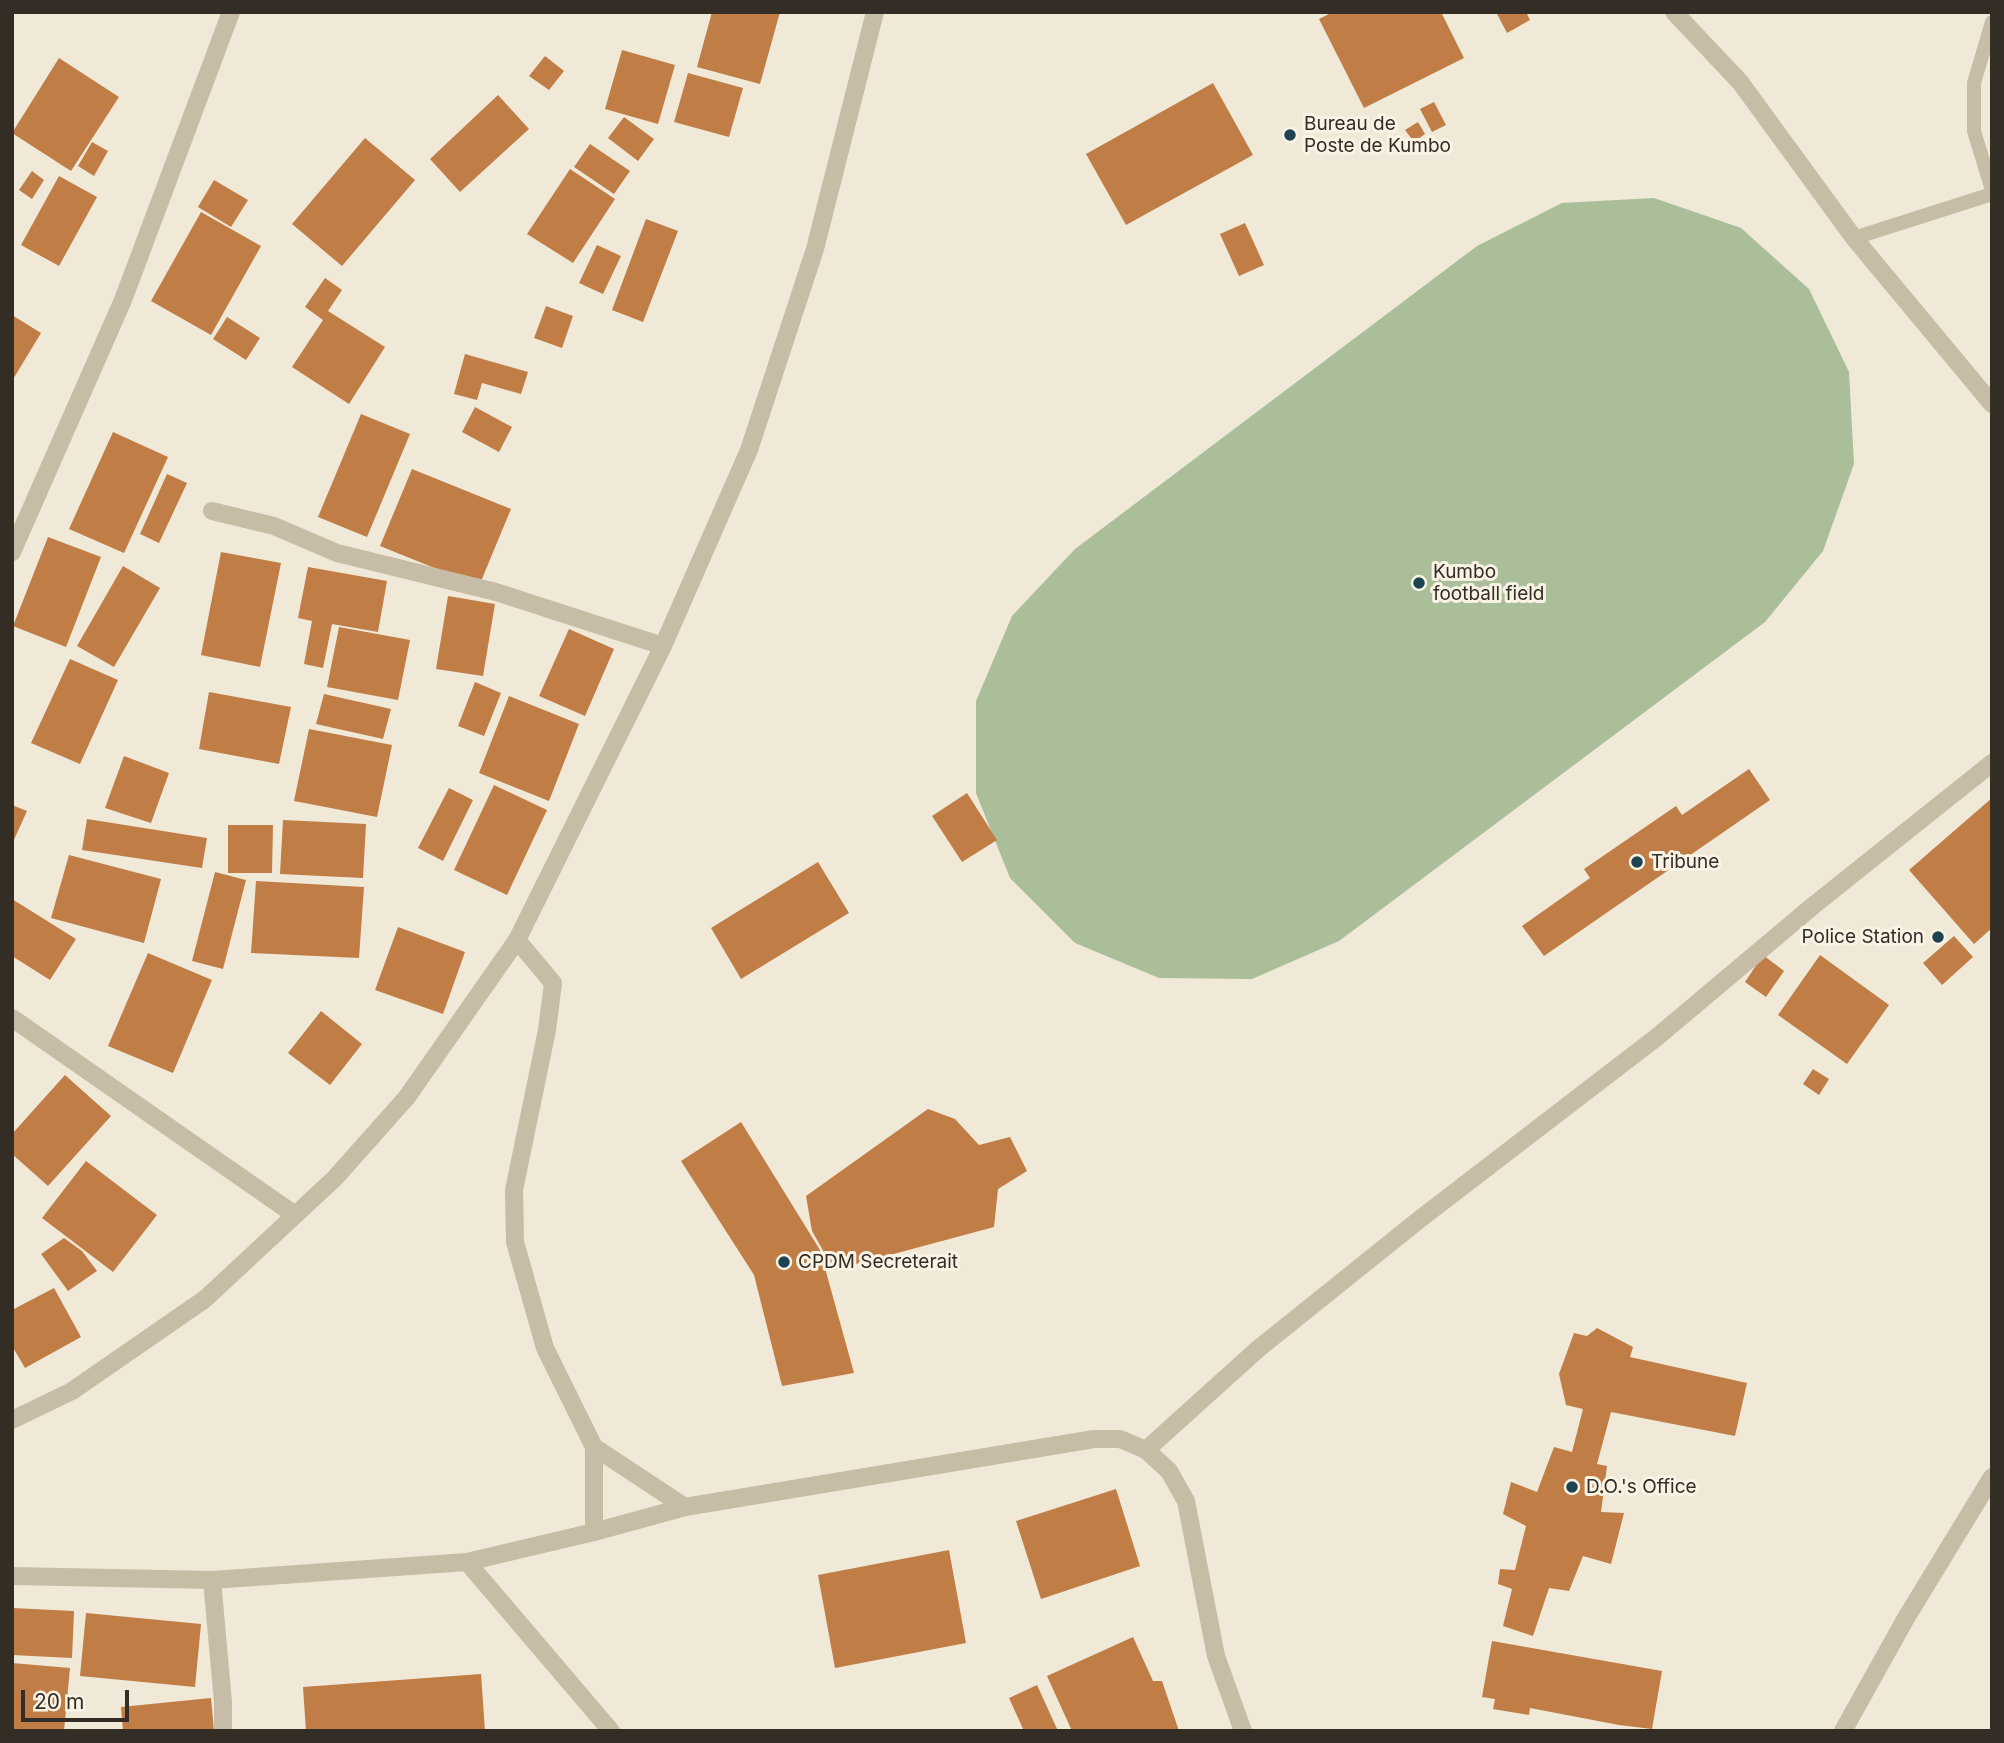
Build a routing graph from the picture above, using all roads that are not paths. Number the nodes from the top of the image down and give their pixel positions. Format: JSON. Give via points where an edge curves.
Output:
{"nodes":[{"id":1,"x":231,"y":12,"type":"edge"},
{"id":2,"x":875,"y":12,"type":"edge"},
{"id":3,"x":1674,"y":12,"type":"edge"},
{"id":4,"x":1992,"y":22,"type":"edge"},
{"id":5,"x":1992,"y":192,"type":"edge"},
{"id":6,"x":1854,"y":238,"type":"junction"},
{"id":7,"x":1992,"y":404,"type":"edge"},
{"id":8,"x":212,"y":511,"type":"dead end"},
{"id":9,"x":12,"y":552,"type":"edge"},
{"id":10,"x":663,"y":646,"type":"junction"},
{"id":11,"x":1992,"y":763,"type":"edge"},
{"id":12,"x":517,"y":940,"type":"junction"},
{"id":13,"x":12,"y":1018,"type":"edge"},
{"id":14,"x":295,"y":1215,"type":"junction"},
{"id":15,"x":12,"y":1420,"type":"edge"},
{"id":16,"x":594,"y":1447,"type":"junction"},
{"id":17,"x":1146,"y":1450,"type":"junction"},
{"id":18,"x":1992,"y":1477,"type":"edge"},
{"id":19,"x":685,"y":1507,"type":"junction"},
{"id":20,"x":594,"y":1532,"type":"junction"},
{"id":21,"x":467,"y":1562,"type":"junction"},
{"id":22,"x":12,"y":1576,"type":"edge"},
{"id":23,"x":212,"y":1580,"type":"junction"},
{"id":24,"x":223,"y":1731,"type":"edge"},
{"id":25,"x":611,"y":1731,"type":"edge"},
{"id":26,"x":1243,"y":1731,"type":"edge"},
{"id":27,"x":1843,"y":1731,"type":"edge"}],
"edges":[{"from":1,"to":9,"type":"street","via":[[123,300]]},
{"from":2,"to":10,"type":"street","via":[[815,249],[749,450]]},
{"from":3,"to":6,"type":"street","via":[[1740,82]]},
{"from":4,"to":5,"type":"lane","via":[[1974,83],[1974,131]]},
{"from":5,"to":6,"type":"lane"},
{"from":6,"to":7,"type":"street"},
{"from":8,"to":10,"type":"street","via":[[274,526],[337,553],[496,592]]},
{"from":10,"to":12,"type":"street"},
{"from":11,"to":17,"type":"street","via":[[1657,1037],[1278,1334]]},
{"from":12,"to":14,"type":"street","via":[[407,1097],[335,1178]]},
{"from":12,"to":16,"type":"street","via":[[553,983],[514,1190],[515,1242],[545,1348]]},
{"from":13,"to":14,"type":"street"},
{"from":14,"to":15,"type":"street","via":[[205,1299],[72,1391]]},
{"from":16,"to":19,"type":"street"},
{"from":16,"to":20,"type":"street"},
{"from":17,"to":19,"type":"street","via":[[1120,1439],[1094,1439]]},
{"from":17,"to":26,"type":"street","via":[[1169,1471],[1186,1501],[1216,1656]]},
{"from":18,"to":27,"type":"street"},
{"from":19,"to":20,"type":"street"},
{"from":20,"to":21,"type":"street"},
{"from":21,"to":23,"type":"street"},
{"from":21,"to":25,"type":"street"},
{"from":22,"to":23,"type":"street"},
{"from":23,"to":24,"type":"street"}]}
